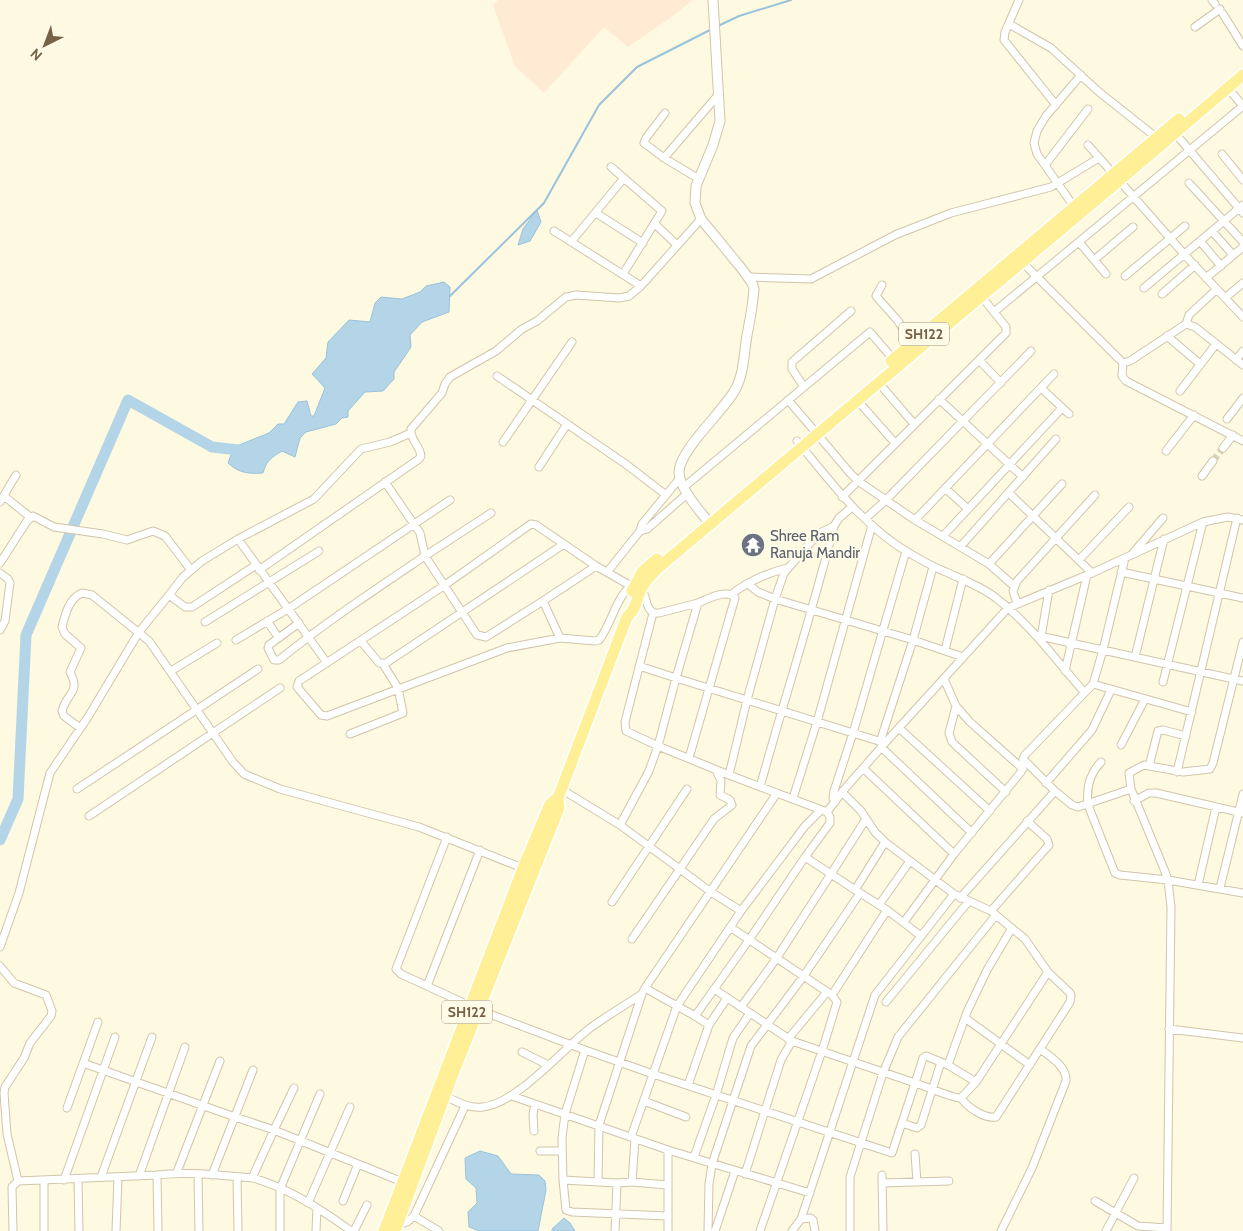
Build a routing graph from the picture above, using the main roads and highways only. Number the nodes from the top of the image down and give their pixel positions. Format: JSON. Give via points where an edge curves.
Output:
{"nodes":[{"id":1,"x":1243,"y":65,"type":"edge"},
{"id":2,"x":1243,"y":75,"type":"edge"},
{"id":3,"x":1173,"y":130,"type":"junction"},
{"id":4,"x":1117,"y":177,"type":"junction"},
{"id":5,"x":1019,"y":259,"type":"junction"},
{"id":6,"x":934,"y":330,"type":"junction"},
{"id":7,"x":814,"y":431,"type":"junction"},
{"id":8,"x":559,"y":794,"type":"junction"},
{"id":9,"x":475,"y":1008,"type":"junction"},
{"id":10,"x":406,"y":1184,"type":"junction"},
{"id":11,"x":396,"y":1228,"type":"edge"},
{"id":12,"x":384,"y":1231,"type":"edge"}],
"edges":[{"from":1,"to":3,"type":"main road","number":"SH122"},
{"from":2,"to":3,"type":"main road","number":"SH122"},
{"from":3,"to":4,"type":"main road","number":"SH122"},
{"from":3,"to":4,"type":"main road","number":"SH122","via":[[1157,138]]},
{"from":4,"to":5,"type":"main road","number":"SH122"},
{"from":4,"to":5,"type":"main road","number":"SH122","via":[[1075,208]]},
{"from":5,"to":6,"type":"main road","number":"SH122"},
{"from":5,"to":6,"type":"main road","number":"SH122","via":[[981,296]]},
{"from":6,"to":7,"type":"main road","number":"SH122","via":[[857,400]]},
{"from":6,"to":7,"type":"main road","number":"SH122","via":[[893,359]]},
{"from":7,"to":8,"type":"main road","number":"SH122","via":[[708,521],[649,566],[626,610],[627,617]]},
{"from":8,"to":9,"type":"main road","number":"SH122","via":[[550,804],[523,868]]},
{"from":8,"to":9,"type":"main road","number":"SH122","via":[[559,808],[534,873]]},
{"from":9,"to":10,"type":"main road","number":"SH122"},
{"from":10,"to":11,"type":"main road","number":"SH122"},
{"from":10,"to":12,"type":"main road","number":"SH122"}]}
